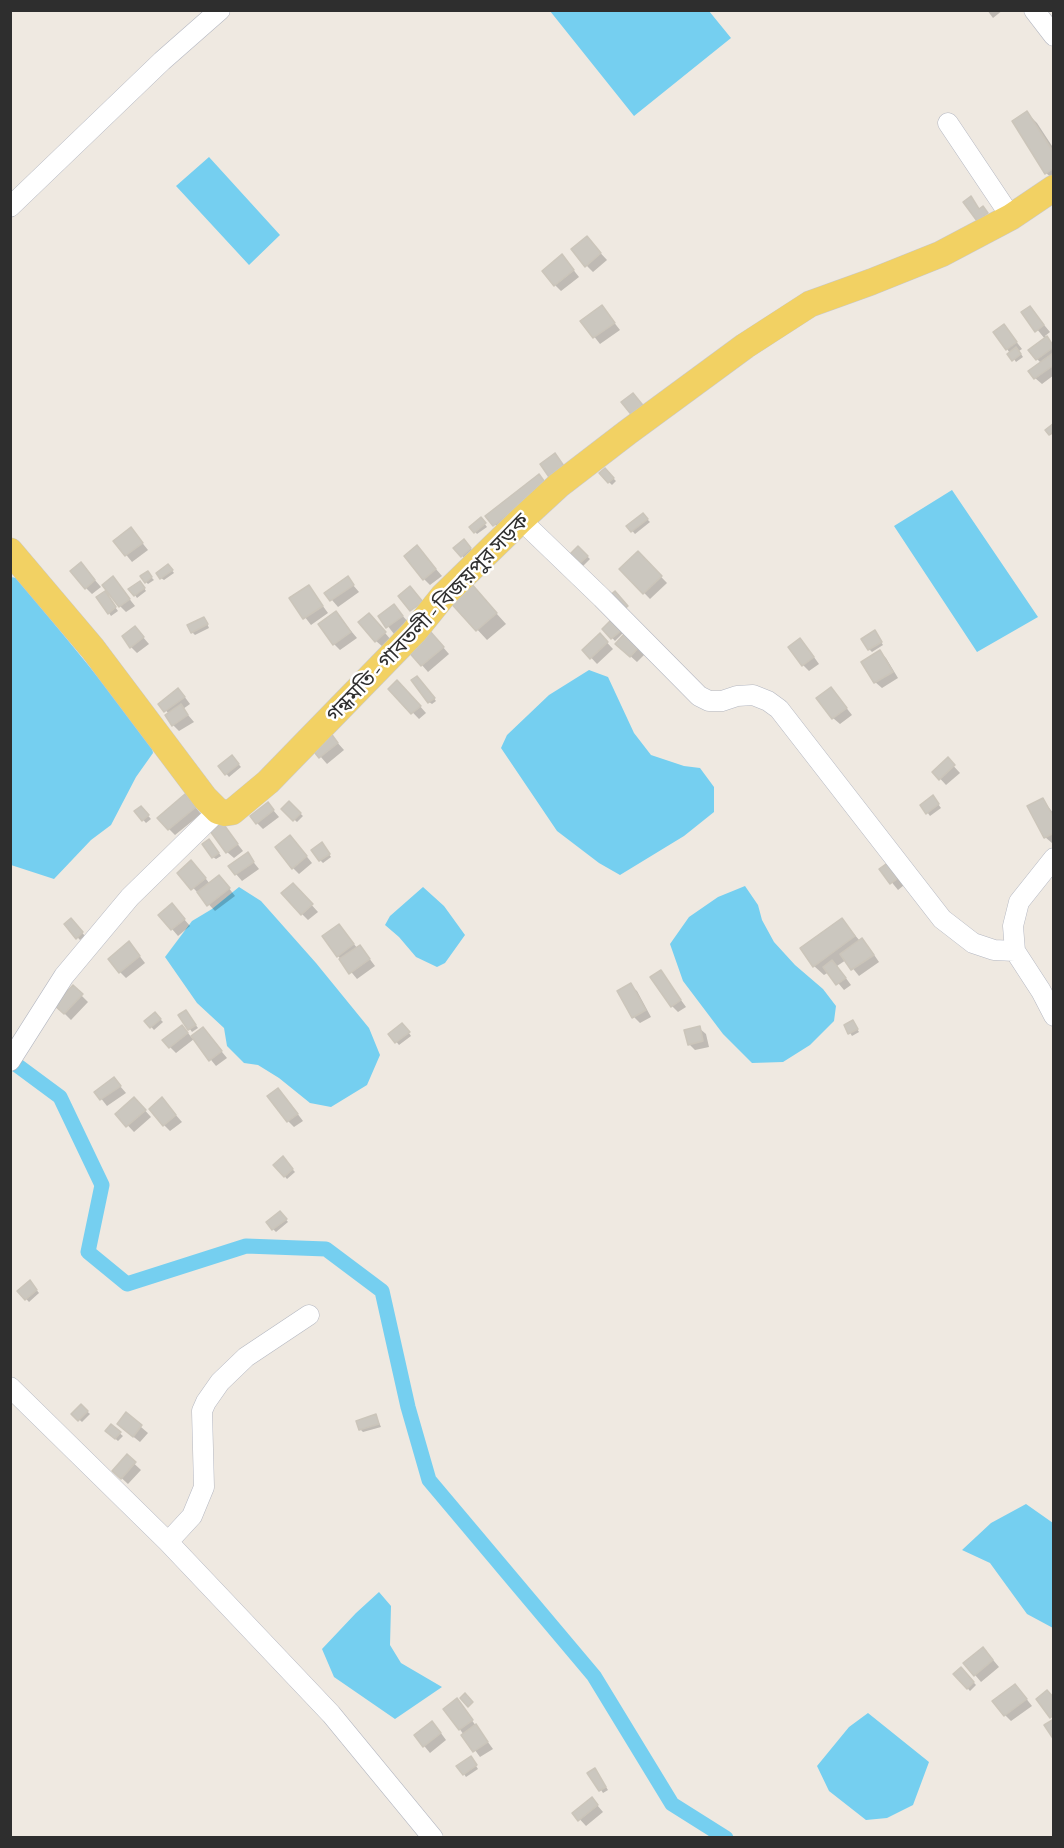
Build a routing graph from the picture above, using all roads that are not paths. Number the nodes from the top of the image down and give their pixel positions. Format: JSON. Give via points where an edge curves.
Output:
{"nodes":[{"id":1,"x":220,"y":10,"type":"edge"},
{"id":2,"x":1034,"y":10,"type":"edge"},
{"id":3,"x":1053,"y":36,"type":"edge"},
{"id":4,"x":948,"y":123,"type":"dead end"},
{"id":5,"x":1053,"y":188,"type":"edge"},
{"id":6,"x":10,"y":207,"type":"edge"},
{"id":7,"x":1011,"y":217,"type":"junction"},
{"id":8,"x":521,"y":520,"type":"junction"},
{"id":9,"x":10,"y":551,"type":"edge"},
{"id":10,"x":218,"y":811,"type":"junction"},
{"id":11,"x":1053,"y":858,"type":"edge"},
{"id":12,"x":1015,"y":951,"type":"junction"},
{"id":13,"x":1053,"y":1016,"type":"edge"},
{"id":14,"x":16,"y":1052,"type":"edge"},
{"id":15,"x":309,"y":1315,"type":"dead end"},
{"id":16,"x":10,"y":1388,"type":"edge"},
{"id":17,"x":168,"y":1542,"type":"junction"},
{"id":18,"x":433,"y":1838,"type":"edge"}],
"edges":[{"from":1,"to":6,"type":"street"},
{"from":2,"to":3,"type":"street"},
{"from":4,"to":7,"type":"street"},
{"from":5,"to":7,"type":"main road","name":"গন্ধমতি - গাবতলী - বিজয়পুর সড়ক"},
{"from":7,"to":8,"type":"main road","name":"গন্ধমতি - গাবতলী - বিজয়পুর সড়ক","via":[[941,254],[810,304],[670,400],[559,485]]},
{"from":8,"to":10,"type":"main road","name":"গন্ধমতি - গাবতলী - বিজয়পুর সড়ক","via":[[443,596],[414,632],[268,782],[232,812]]},
{"from":8,"to":12,"type":"street","via":[[699,696],[716,702],[753,695],[779,710],[942,919],[973,943],[994,951]]},
{"from":9,"to":10,"type":"main road","via":[[93,649]]},
{"from":10,"to":14,"type":"street","via":[[130,897],[64,976]]},
{"from":11,"to":12,"type":"street","via":[[1019,902],[1012,926]]},
{"from":12,"to":13,"type":"street"},
{"from":15,"to":17,"type":"street","via":[[246,1357],[206,1402],[202,1411],[204,1487],[192,1516]]},
{"from":16,"to":17,"type":"street"},
{"from":17,"to":18,"type":"street","via":[[331,1714]]}]}
